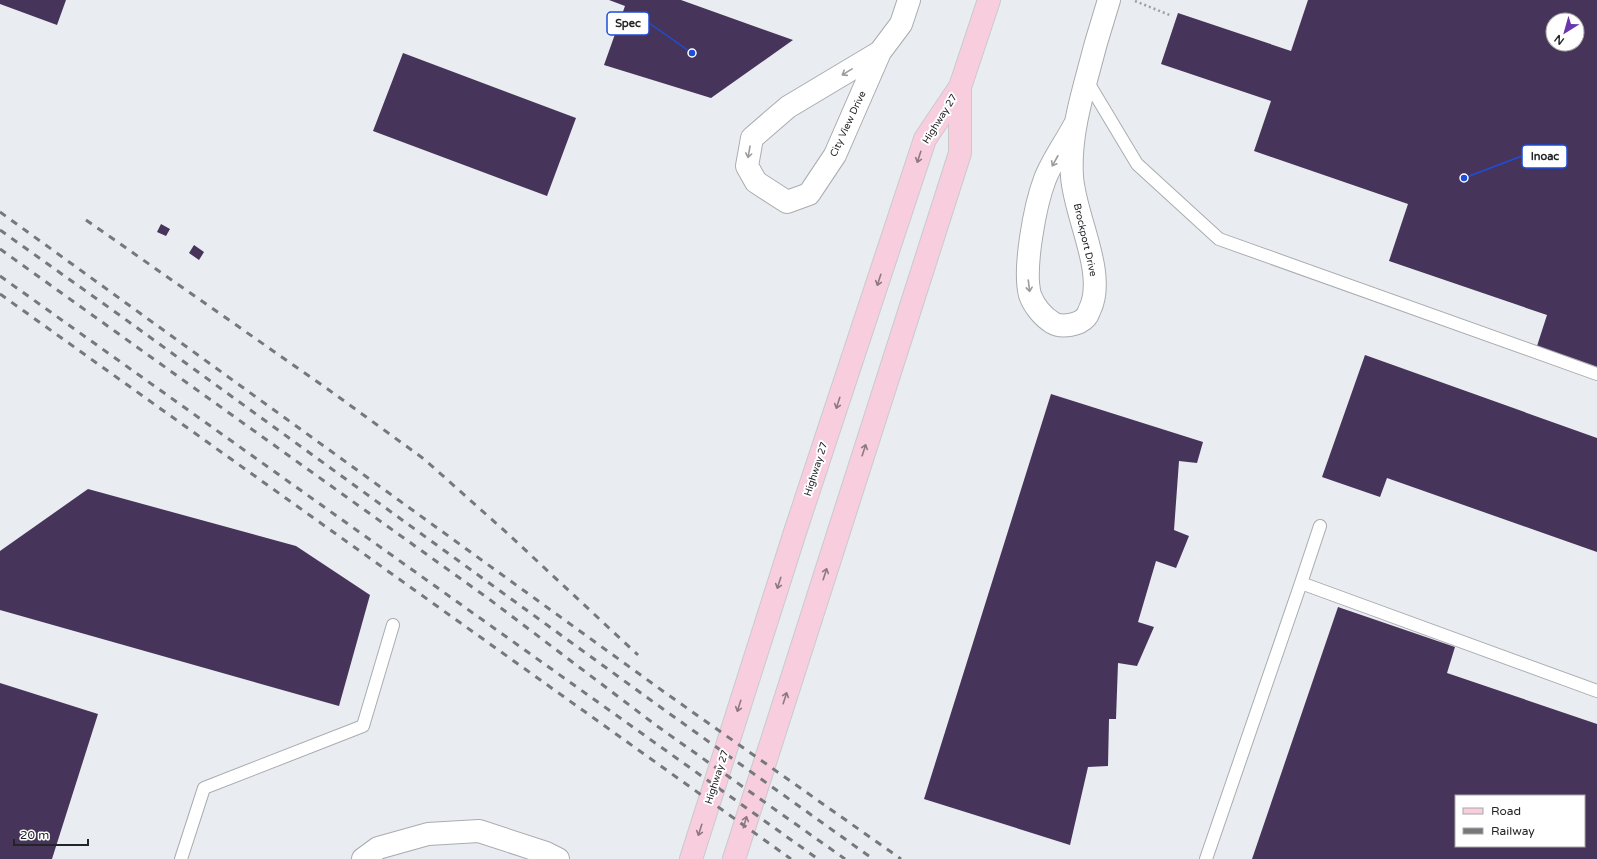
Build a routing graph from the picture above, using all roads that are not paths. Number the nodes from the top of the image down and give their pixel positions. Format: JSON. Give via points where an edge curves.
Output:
{"nodes":[{"id":1,"x":909,"y":0,"type":"edge"},
{"id":2,"x":989,"y":0,"type":"edge"},
{"id":3,"x":1109,"y":0,"type":"edge"},
{"id":4,"x":880,"y":52,"type":"junction"},
{"id":5,"x":1086,"y":79,"type":"junction"},
{"id":6,"x":960,"y":87,"type":"junction"},
{"id":7,"x":1074,"y":126,"type":"junction"},
{"id":8,"x":1597,"y":374,"type":"edge"},
{"id":9,"x":1320,"y":526,"type":"dead end"},
{"id":10,"x":1301,"y":583,"type":"junction"},
{"id":11,"x":393,"y":625,"type":"dead end"},
{"id":12,"x":1597,"y":691,"type":"edge"},
{"id":13,"x":181,"y":859,"type":"edge"},
{"id":14,"x":363,"y":859,"type":"edge"},
{"id":15,"x":558,"y":859,"type":"edge"},
{"id":16,"x":691,"y":859,"type":"edge"},
{"id":17,"x":734,"y":859,"type":"edge"},
{"id":18,"x":1206,"y":859,"type":"edge"}],
"edges":[{"from":1,"to":4,"type":"street","name":"City View Drive","via":[[901,24]]},
{"from":2,"to":6,"type":"main road","name":"Highway 27"},
{"from":3,"to":5,"type":"street","name":"Brockport Drive"},
{"from":4,"to":4,"type":"street","name":"City View Drive","one_way":true,"via":[[788,107],[752,138],[746,166],[756,182],[787,202],[809,194],[835,155]]},
{"from":5,"to":7,"type":"street","name":"Brockport Drive"},
{"from":5,"to":8,"type":"lane","via":[[1137,164],[1220,239]]},
{"from":6,"to":16,"type":"main road","name":"Highway 27","one_way":true,"via":[[925,139],[795,532]]},
{"from":17,"to":6,"type":"main road","name":"Highway 27","one_way":true,"via":[[960,153]]},
{"from":7,"to":7,"type":"street","name":"Brockport Drive","one_way":true,"via":[[1045,179],[1032,228],[1028,274],[1031,296],[1041,313],[1054,324],[1071,325],[1087,317],[1094,300],[1095,283],[1092,259],[1072,176]]},
{"from":9,"to":10,"type":"lane"},
{"from":10,"to":12,"type":"lane"},
{"from":10,"to":18,"type":"lane"},
{"from":11,"to":13,"type":"lane","via":[[362,726],[204,788]]},
{"from":14,"to":15,"type":"street","via":[[378,848],[428,834],[479,831]]}]}
